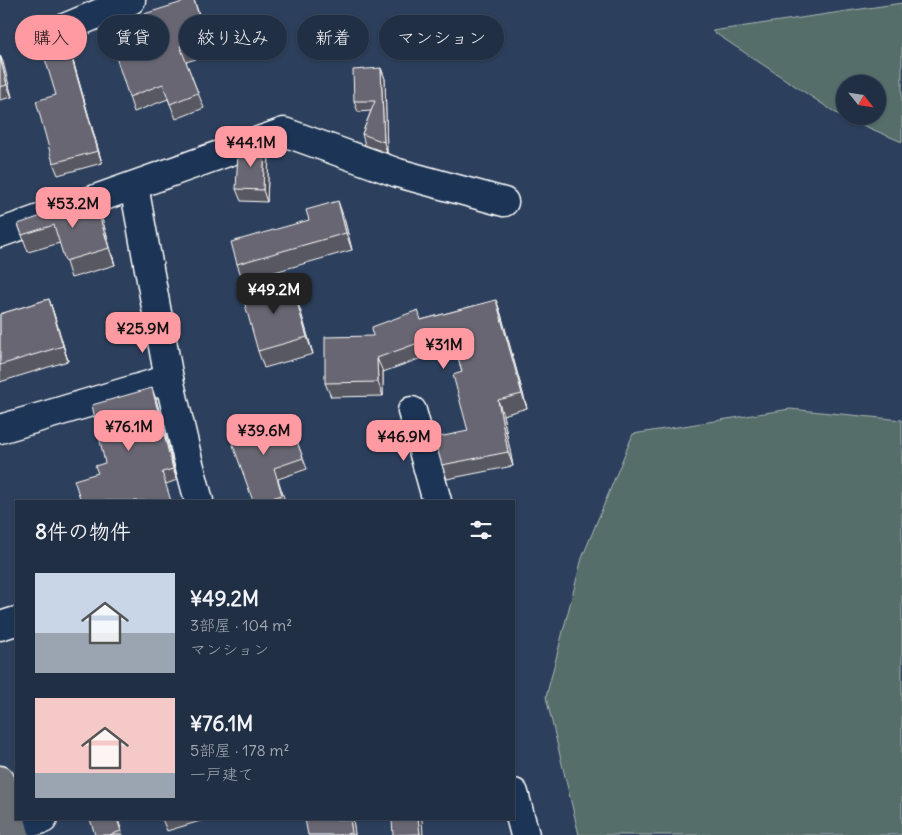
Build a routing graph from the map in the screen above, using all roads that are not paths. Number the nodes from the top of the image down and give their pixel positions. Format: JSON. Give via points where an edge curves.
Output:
{"nodes":[{"id":1,"x":131,"y":0,"type":"edge"},
{"id":2,"x":87,"y":19,"type":"edge"},
{"id":3,"x":134,"y":186,"type":"junction"},
{"id":4,"x":504,"y":202,"type":"dead end"},
{"id":5,"x":0,"y":233,"type":"edge"},
{"id":6,"x":169,"y":378,"type":"junction"},
{"id":7,"x":412,"y":411,"type":"dead end"},
{"id":8,"x":0,"y":429,"type":"edge"},
{"id":9,"x":199,"y":500,"type":"edge"},
{"id":10,"x":437,"y":500,"type":"edge"},
{"id":11,"x":15,"y":621,"type":"edge"},
{"id":12,"x":0,"y":626,"type":"edge"},
{"id":13,"x":0,"y":780,"type":"edge"},
{"id":14,"x":515,"y":797,"type":"edge"},
{"id":15,"x":41,"y":820,"type":"edge"},
{"id":16,"x":14,"y":832,"type":"edge"},
{"id":17,"x":525,"y":835,"type":"edge"}],
"edges":[{"from":1,"to":2,"type":"street"},
{"from":3,"to":4,"type":"street","via":[[284,132],[398,173]]},
{"from":3,"to":5,"type":"street"},
{"from":3,"to":6,"type":"street"},
{"from":6,"to":8,"type":"street"},
{"from":6,"to":9,"type":"street"},
{"from":7,"to":10,"type":"street"},
{"from":11,"to":12,"type":"street"},
{"from":13,"to":16,"type":"highway"},
{"from":14,"to":17,"type":"street"},
{"from":15,"to":16,"type":"street"}]}
